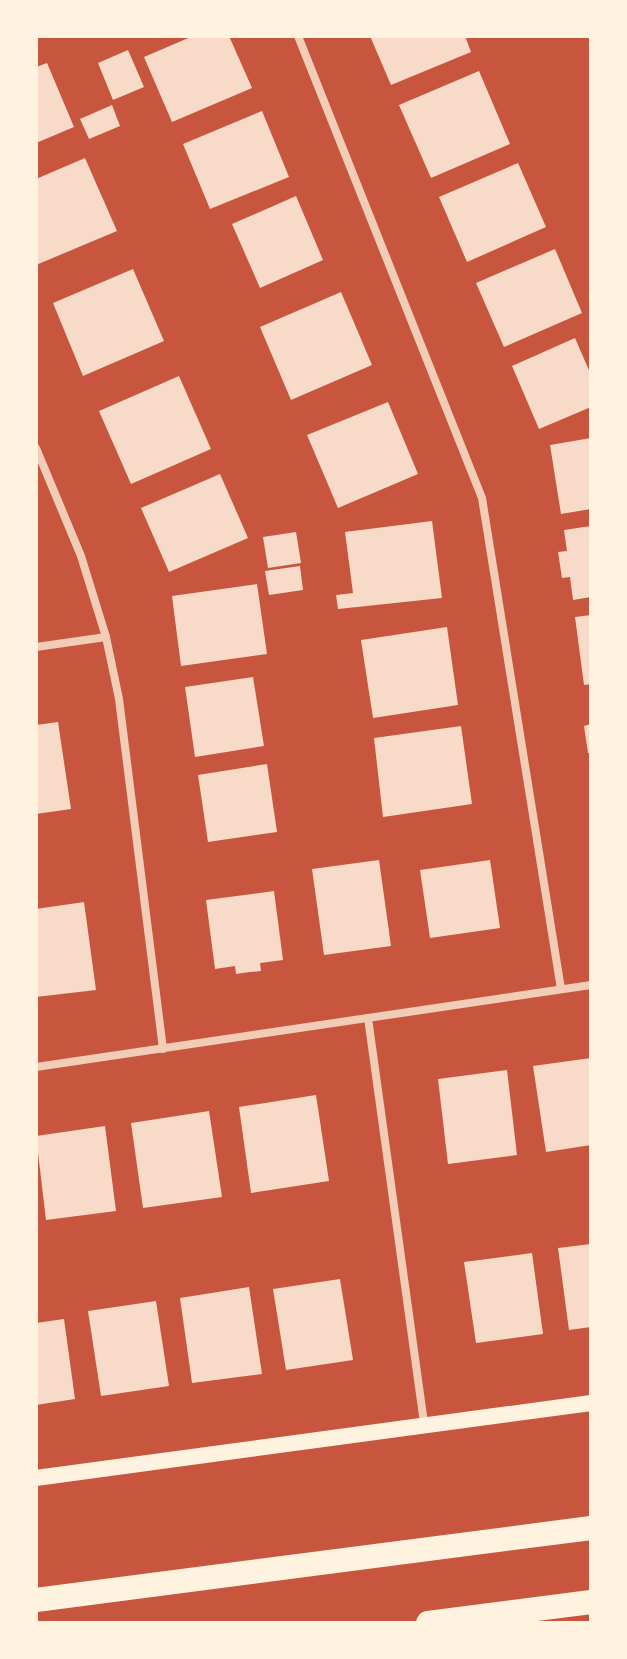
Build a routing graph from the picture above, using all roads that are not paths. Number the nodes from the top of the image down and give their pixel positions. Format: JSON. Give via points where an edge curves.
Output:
{"nodes":[{"id":1,"x":298,"y":36,"type":"edge"},
{"id":2,"x":36,"y":448,"type":"edge"},
{"id":3,"x":106,"y":637,"type":"junction"},
{"id":4,"x":36,"y":647,"type":"edge"},
{"id":5,"x":591,"y":985,"type":"edge"},
{"id":6,"x":561,"y":989,"type":"junction"},
{"id":7,"x":368,"y":1018,"type":"junction"},
{"id":8,"x":163,"y":1049,"type":"junction"},
{"id":9,"x":36,"y":1067,"type":"edge"},
{"id":10,"x":591,"y":1403,"type":"edge"},
{"id":11,"x":424,"y":1423,"type":"junction"},
{"id":12,"x":36,"y":1478,"type":"edge"},
{"id":13,"x":591,"y":1528,"type":"edge"},
{"id":14,"x":36,"y":1600,"type":"edge"},
{"id":15,"x":591,"y":1602,"type":"edge"},
{"id":16,"x":428,"y":1623,"type":"edge"}],
"edges":[{"from":1,"to":6,"type":"street","via":[[482,498]]},
{"from":2,"to":3,"type":"street","via":[[81,556]]},
{"from":3,"to":4,"type":"street"},
{"from":3,"to":8,"type":"street","via":[[119,699]]},
{"from":5,"to":6,"type":"street"},
{"from":6,"to":7,"type":"street"},
{"from":7,"to":8,"type":"street"},
{"from":7,"to":11,"type":"street"},
{"from":8,"to":9,"type":"street"},
{"from":10,"to":11,"type":"main road"},
{"from":11,"to":12,"type":"main road"},
{"from":13,"to":14,"type":"highway"},
{"from":15,"to":16,"type":"highway"}]}
